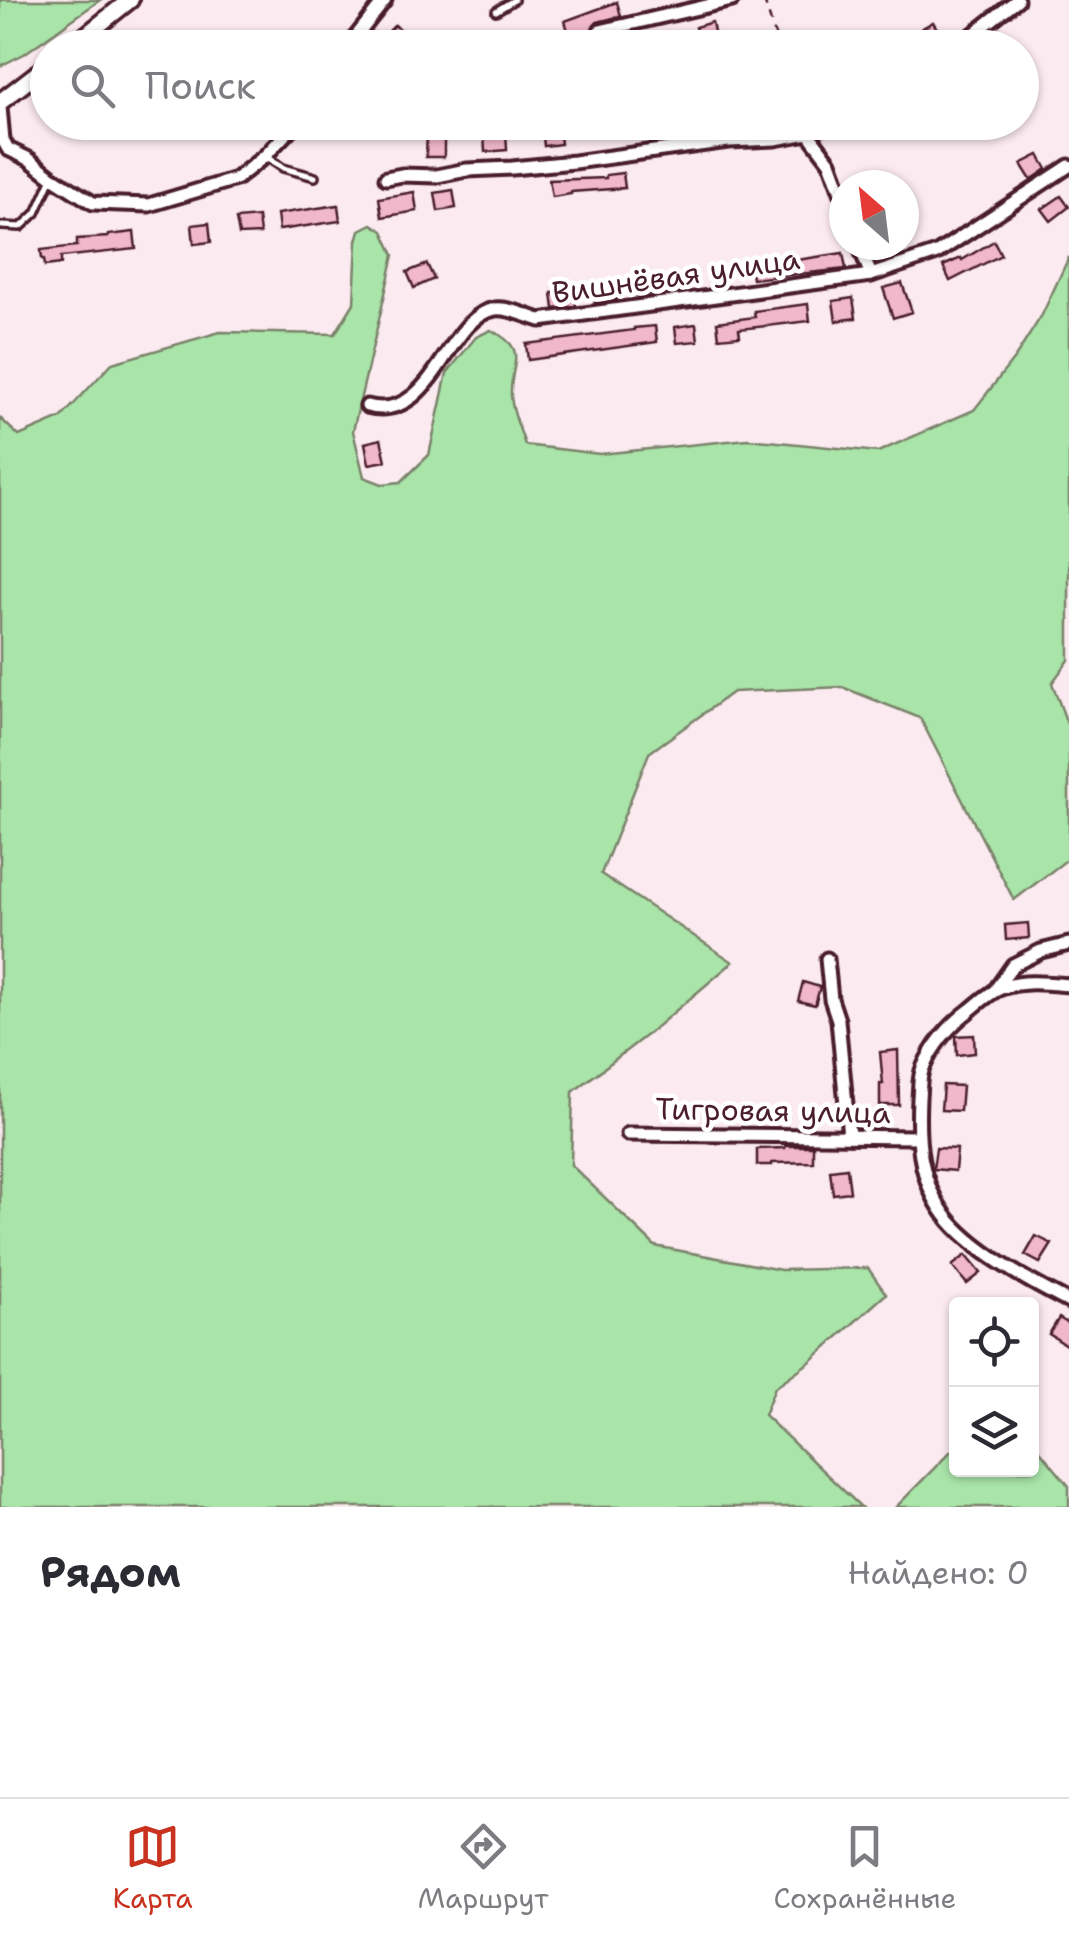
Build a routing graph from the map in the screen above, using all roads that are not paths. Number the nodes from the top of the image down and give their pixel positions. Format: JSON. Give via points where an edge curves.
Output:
{"nodes":[{"id":1,"x":130,"y":0,"type":"edge"},
{"id":2,"x":385,"y":0,"type":"edge"},
{"id":3,"x":514,"y":0,"type":"edge"},
{"id":4,"x":732,"y":0,"type":"edge"},
{"id":5,"x":1018,"y":0,"type":"edge"},
{"id":6,"x":496,"y":11,"type":"dead end"},
{"id":7,"x":92,"y":30,"type":"edge"},
{"id":8,"x":361,"y":30,"type":"edge"},
{"id":9,"x":604,"y":30,"type":"edge"},
{"id":10,"x":979,"y":30,"type":"edge"},
{"id":11,"x":30,"y":80,"type":"edge"},
{"id":12,"x":0,"y":104,"type":"edge"},
{"id":13,"x":280,"y":140,"type":"edge"},
{"id":14,"x":752,"y":140,"type":"edge"},
{"id":15,"x":813,"y":140,"type":"edge"},
{"id":16,"x":2,"y":150,"type":"edge"},
{"id":17,"x":265,"y":156,"type":"junction"},
{"id":18,"x":1069,"y":166,"type":"edge"},
{"id":19,"x":833,"y":170,"type":"edge"},
{"id":20,"x":52,"y":177,"type":"junction"},
{"id":21,"x":314,"y":177,"type":"dead end"},
{"id":22,"x":386,"y":178,"type":"dead end"},
{"id":23,"x":0,"y":215,"type":"edge"},
{"id":24,"x":1,"y":226,"type":"edge"},
{"id":25,"x":866,"y":260,"type":"edge"},
{"id":26,"x":871,"y":275,"type":"junction"},
{"id":27,"x":367,"y":406,"type":"dead end"},
{"id":28,"x":1069,"y":944,"type":"edge"},
{"id":29,"x":827,"y":958,"type":"dead end"},
{"id":30,"x":1069,"y":985,"type":"edge"},
{"id":31,"x":996,"y":989,"type":"junction"},
{"id":32,"x":628,"y":1134,"type":"dead end"},
{"id":33,"x":849,"y":1136,"type":"junction"},
{"id":34,"x":918,"y":1137,"type":"junction"},
{"id":35,"x":1069,"y":1302,"type":"edge"}],
"edges":[{"from":1,"to":7,"type":"main road"},
{"from":2,"to":8,"type":"street"},
{"from":3,"to":6,"type":"lane"},
{"from":4,"to":9,"type":"street"},
{"from":5,"to":10,"type":"street"},
{"from":11,"to":12,"type":"main road"},
{"from":12,"to":16,"type":"street"},
{"from":13,"to":17,"type":"street"},
{"from":14,"to":22,"type":"street"},
{"from":15,"to":19,"type":"street"},
{"from":16,"to":20,"type":"street"},
{"from":17,"to":20,"type":"street","via":[[236,180],[150,205],[93,203]]},
{"from":17,"to":21,"type":"lane"},
{"from":18,"to":26,"type":"street","name":"Вишнёвая улица","via":[[937,253]]},
{"from":20,"to":24,"type":"lane","via":[[22,228]]},
{"from":23,"to":24,"type":"lane"},
{"from":25,"to":26,"type":"street"},
{"from":26,"to":27,"type":"street","name":"Вишнёвая улица","via":[[540,320],[496,308],[467,326],[400,407]]},
{"from":28,"to":31,"type":"street","via":[[1013,966]]},
{"from":29,"to":33,"type":"street"},
{"from":30,"to":31,"type":"street","via":[[1022,982]]},
{"from":31,"to":34,"type":"street","via":[[938,1041],[920,1072]]},
{"from":32,"to":33,"type":"street","name":"Тигровая улица"},
{"from":33,"to":34,"type":"street","name":"Тигровая улица"},
{"from":34,"to":35,"type":"street","via":[[942,1212],[963,1236]]}]}
